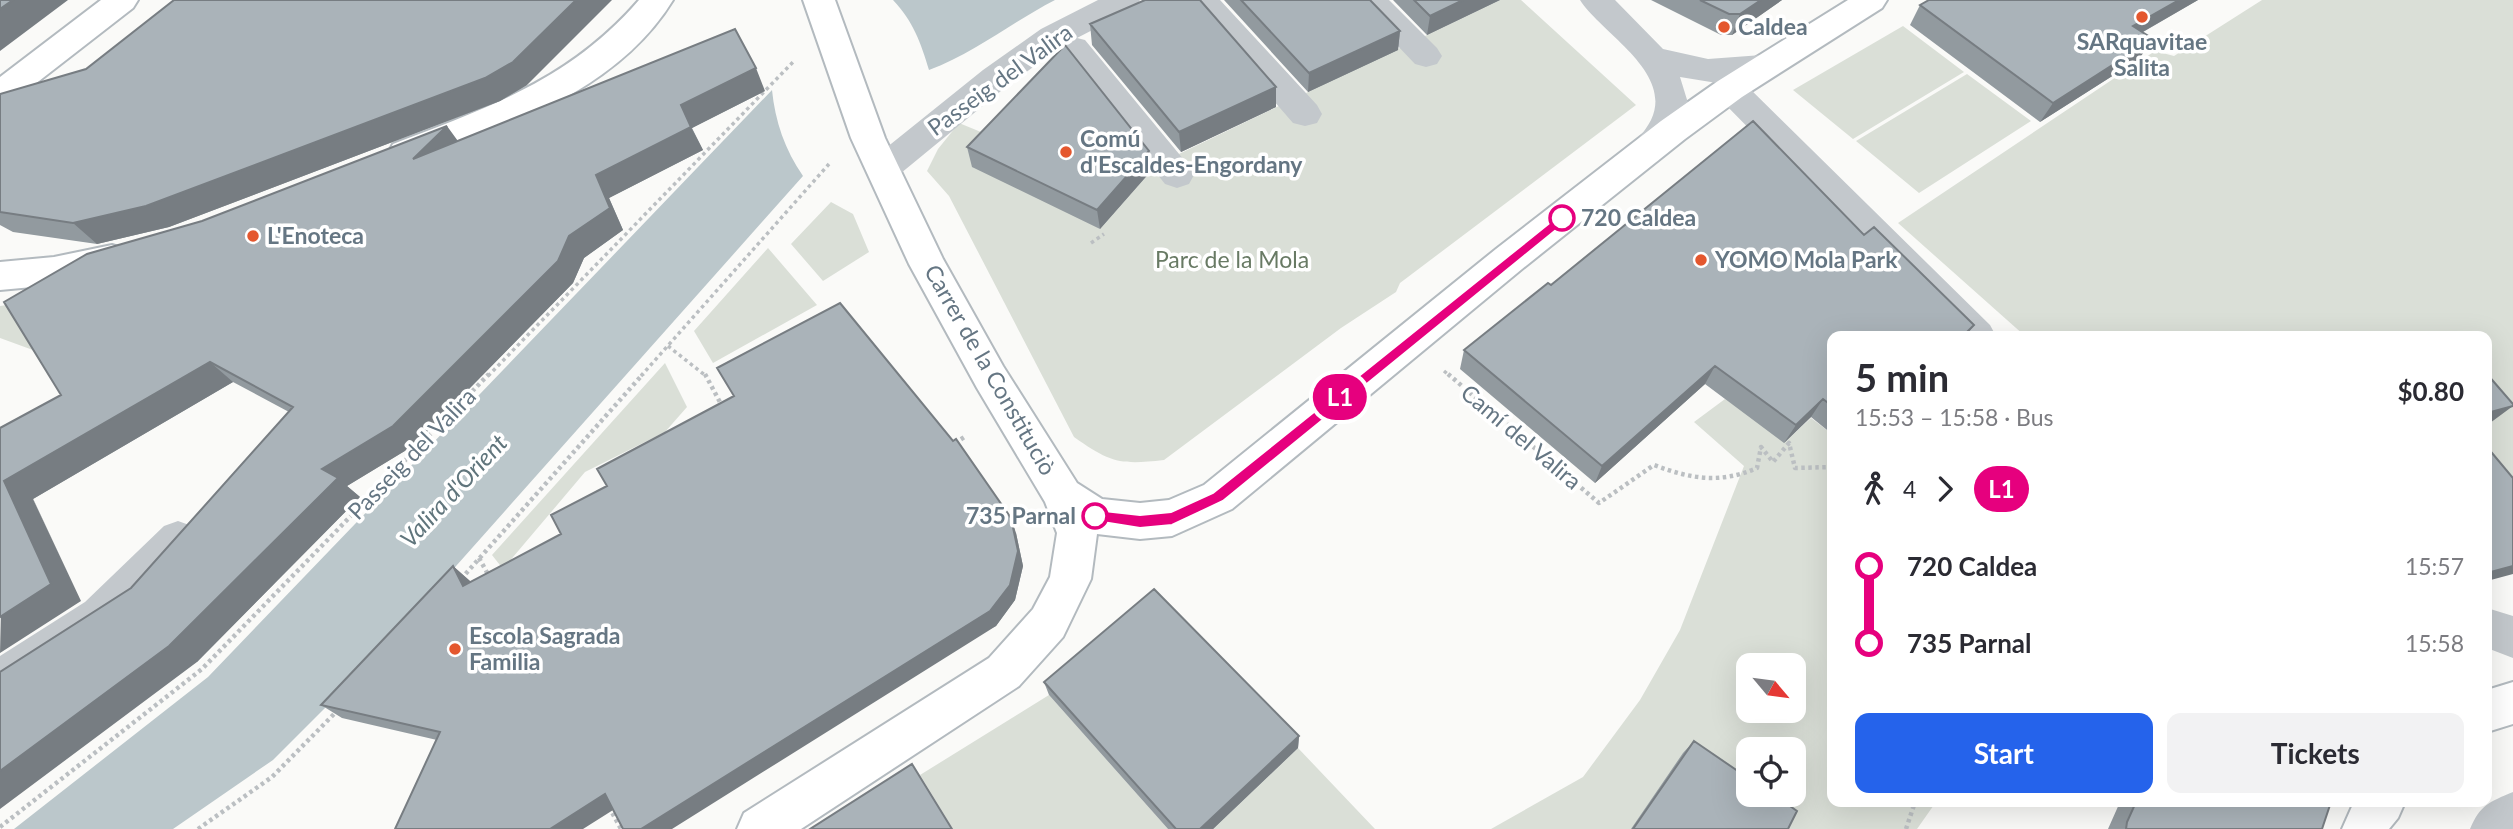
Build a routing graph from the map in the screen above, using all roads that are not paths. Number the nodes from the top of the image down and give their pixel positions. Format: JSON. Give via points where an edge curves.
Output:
{"nodes":[{"id":1,"x":122,"y":0,"type":"edge"},
{"id":2,"x":657,"y":0,"type":"edge"},
{"id":3,"x":1124,"y":0,"type":"edge"},
{"id":4,"x":1202,"y":0,"type":"edge"},
{"id":5,"x":1370,"y":0,"type":"edge"},
{"id":6,"x":1596,"y":0,"type":"edge"},
{"id":7,"x":1871,"y":0,"type":"edge"},
{"id":8,"x":824,"y":14,"type":"edge"},
{"id":9,"x":1074,"y":48,"type":"dead end"},
{"id":10,"x":1426,"y":55,"type":"dead end"},
{"id":11,"x":1655,"y":58,"type":"junction"},
{"id":12,"x":1766,"y":66,"type":"junction"},
{"id":13,"x":1730,"y":89,"type":"junction"},
{"id":14,"x":0,"y":94,"type":"edge"},
{"id":15,"x":1305,"y":114,"type":"dead end"},
{"id":16,"x":1646,"y":152,"type":"junction"},
{"id":17,"x":876,"y":153,"type":"junction"},
{"id":18,"x":382,"y":163,"type":"edge"},
{"id":19,"x":1177,"y":175,"type":"dead end"},
{"id":20,"x":139,"y":252,"type":"edge"},
{"id":21,"x":0,"y":276,"type":"edge"},
{"id":22,"x":1973,"y":331,"type":"edge"},
{"id":23,"x":1063,"y":495,"type":"junction"},
{"id":24,"x":199,"y":517,"type":"edge"},
{"id":25,"x":2492,"y":629,"type":"edge"},
{"id":26,"x":2513,"y":638,"type":"edge"},
{"id":27,"x":0,"y":680,"type":"edge"},
{"id":28,"x":2513,"y":703,"type":"edge"},
{"id":29,"x":2492,"y":709,"type":"edge"},
{"id":30,"x":2378,"y":807,"type":"edge"},
{"id":31,"x":2513,"y":815,"type":"edge"},
{"id":32,"x":760,"y":829,"type":"edge"},
{"id":33,"x":2365,"y":829,"type":"edge"},
{"id":34,"x":2493,"y":829,"type":"edge"}],
"edges":[{"from":1,"to":14,"type":"main road"},
{"from":2,"to":18,"type":"main road","via":[[616,45],[569,79],[513,112]]},
{"from":3,"to":17,"type":"street","name":"Passeig del Valira","via":[[1052,37]]},
{"from":4,"to":15,"type":"street"},
{"from":5,"to":10,"type":"street"},
{"from":6,"to":11,"type":"street"},
{"from":7,"to":12,"type":"main road"},
{"from":8,"to":17,"type":"main road","name":"Carrer de la Constituciò"},
{"from":9,"to":19,"type":"street"},
{"from":11,"to":12,"type":"street","via":[[1720,74]]},
{"from":11,"to":16,"type":"street","via":[[1671,91],[1668,120]]},
{"from":12,"to":13,"type":"main road"},
{"from":13,"to":16,"type":"main road"},
{"from":13,"to":22,"type":"street"},
{"from":16,"to":23,"type":"main road","via":[[1218,497],[1172,518],[1140,522],[1095,516]]},
{"from":17,"to":23,"type":"main road","name":"Carrer de la Constituciò","via":[[927,264]]},
{"from":20,"to":21,"type":"main road","via":[[54,271]]},
{"from":23,"to":32,"type":"main road","name":"Carrer de la Constituciò","via":[[1077,533],[1070,579],[1048,623],[1003,672]]},
{"from":24,"to":27,"type":"street","via":[[100,616]]},
{"from":25,"to":26,"type":"street"},
{"from":28,"to":29,"type":"main road"},
{"from":30,"to":33,"type":"main road"},
{"from":31,"to":34,"type":"street"}]}
